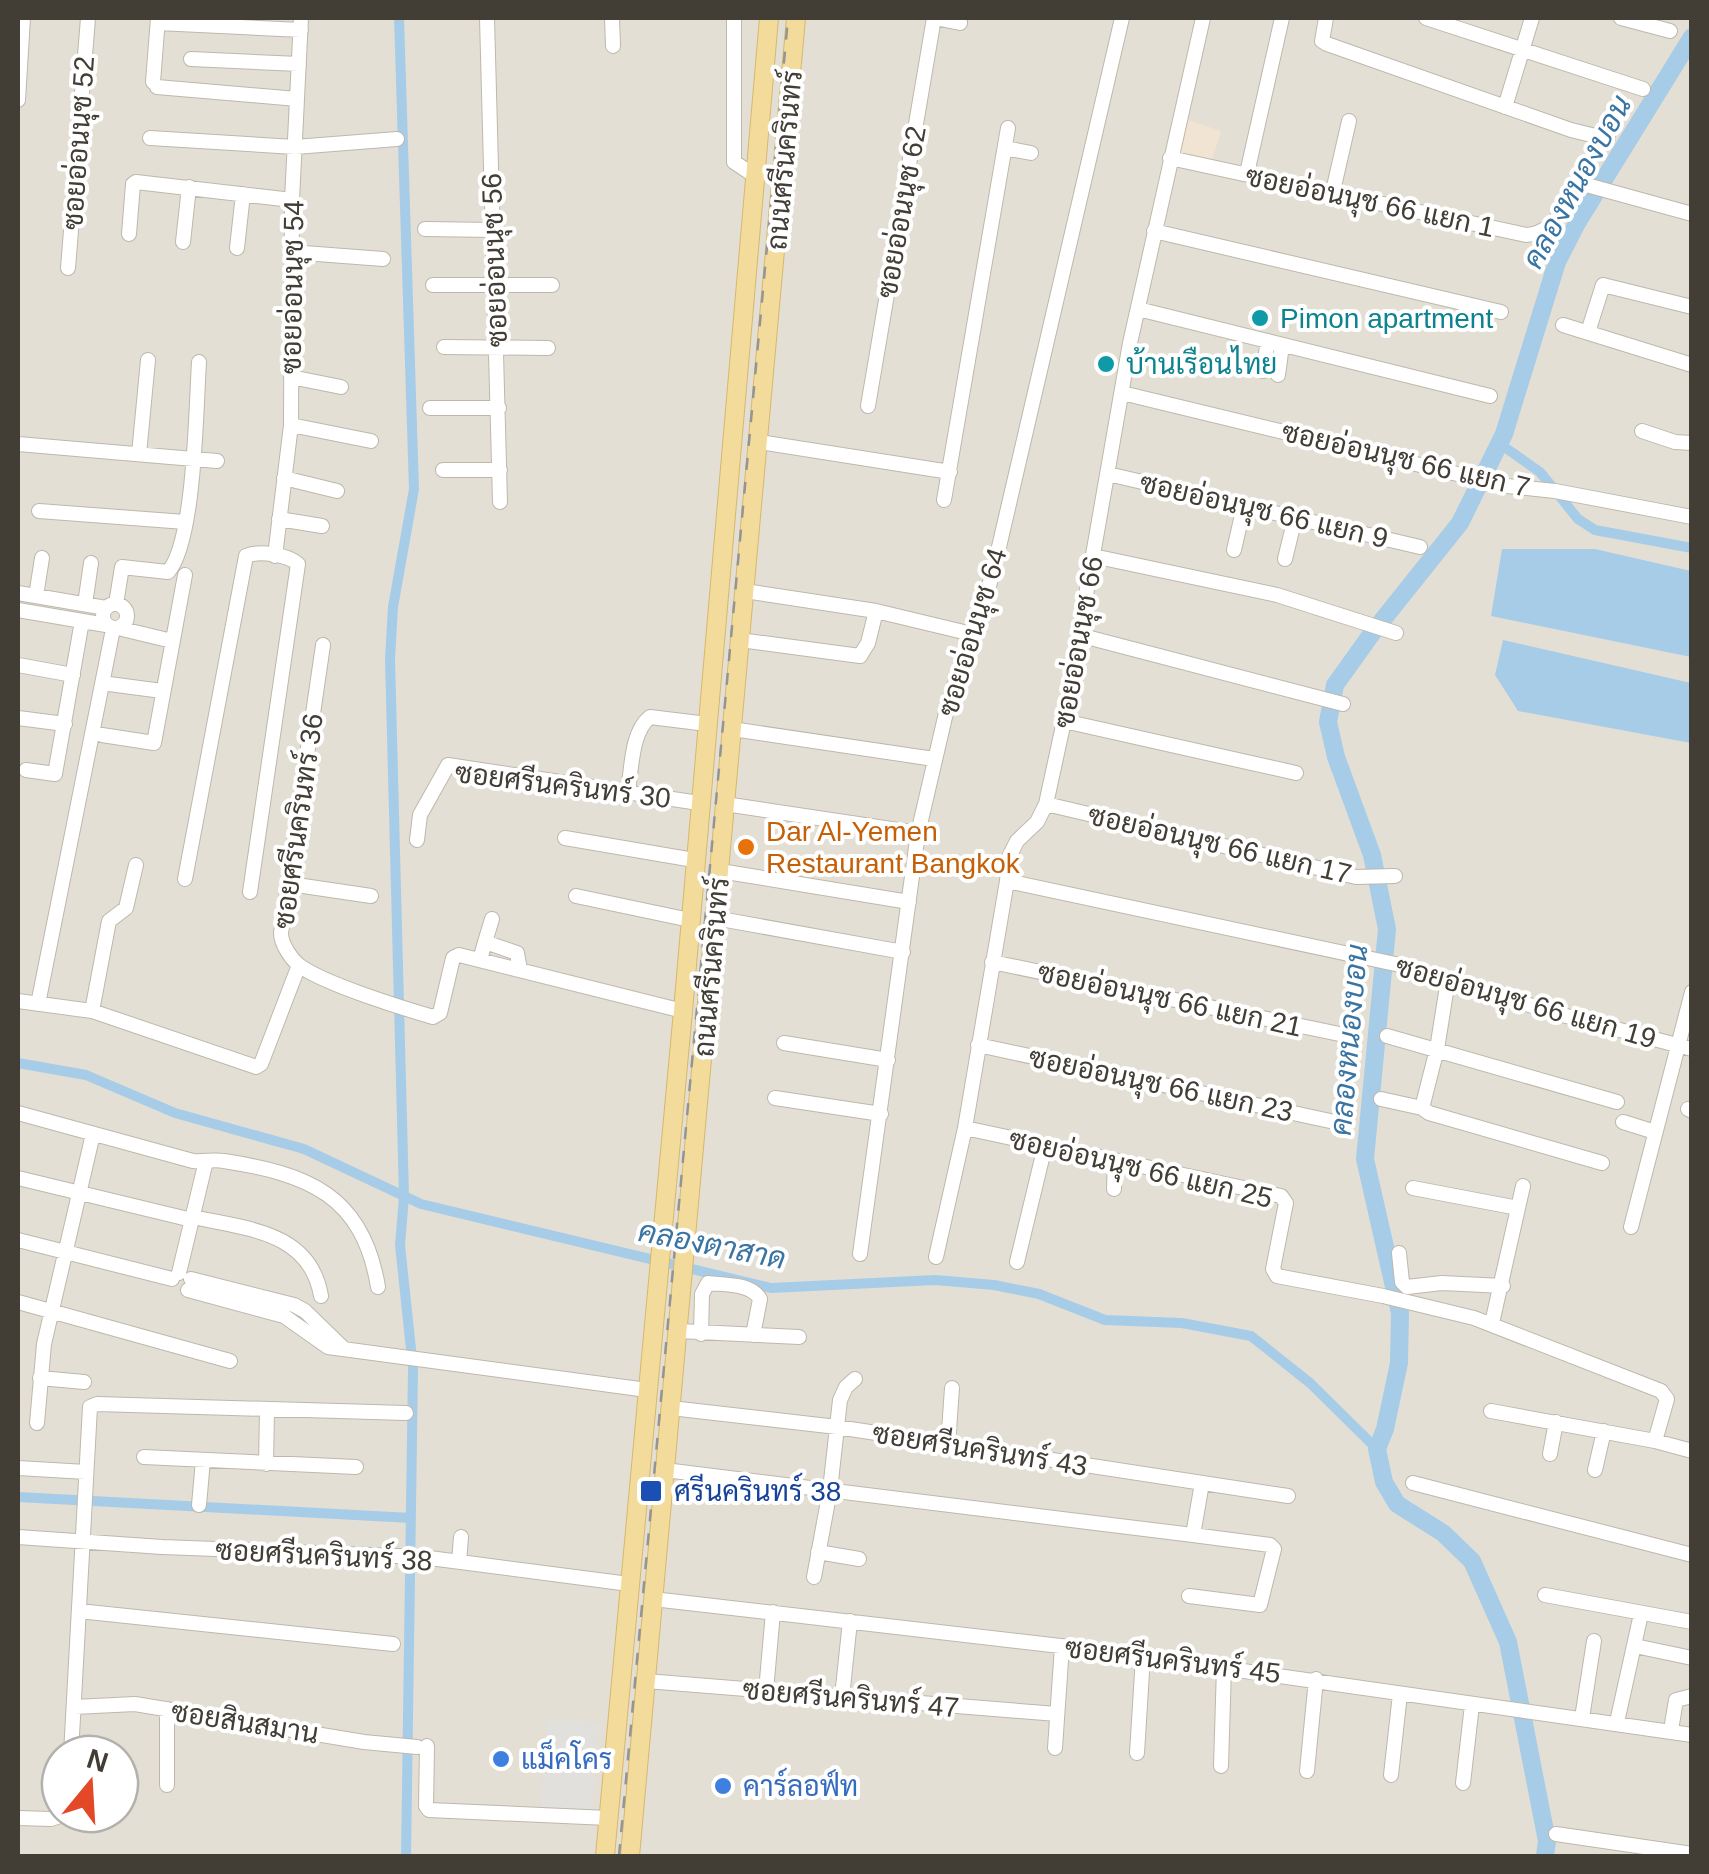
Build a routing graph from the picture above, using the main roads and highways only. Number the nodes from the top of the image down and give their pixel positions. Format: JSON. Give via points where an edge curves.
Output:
{"nodes":[{"id":1,"x":769,"y":18,"type":"edge"},
{"id":2,"x":796,"y":18,"type":"edge"},
{"id":3,"x":720,"y":564,"type":"junction"},
{"id":4,"x":747,"y":566,"type":"junction"},
{"id":5,"x":605,"y":1856,"type":"edge"},
{"id":6,"x":630,"y":1856,"type":"edge"}],
"edges":[{"from":1,"to":3,"type":"main road","name":"ถนนศรีนครินทร์"},
{"from":2,"to":4,"type":"main road","name":"ถนนศรีนครินทร์"},
{"from":3,"to":4,"type":"main road"},
{"from":3,"to":5,"type":"main road","name":"ถนนศรีนครินทร์"},
{"from":4,"to":6,"type":"main road","name":"ถนนศรีนครินทร์"}]}
